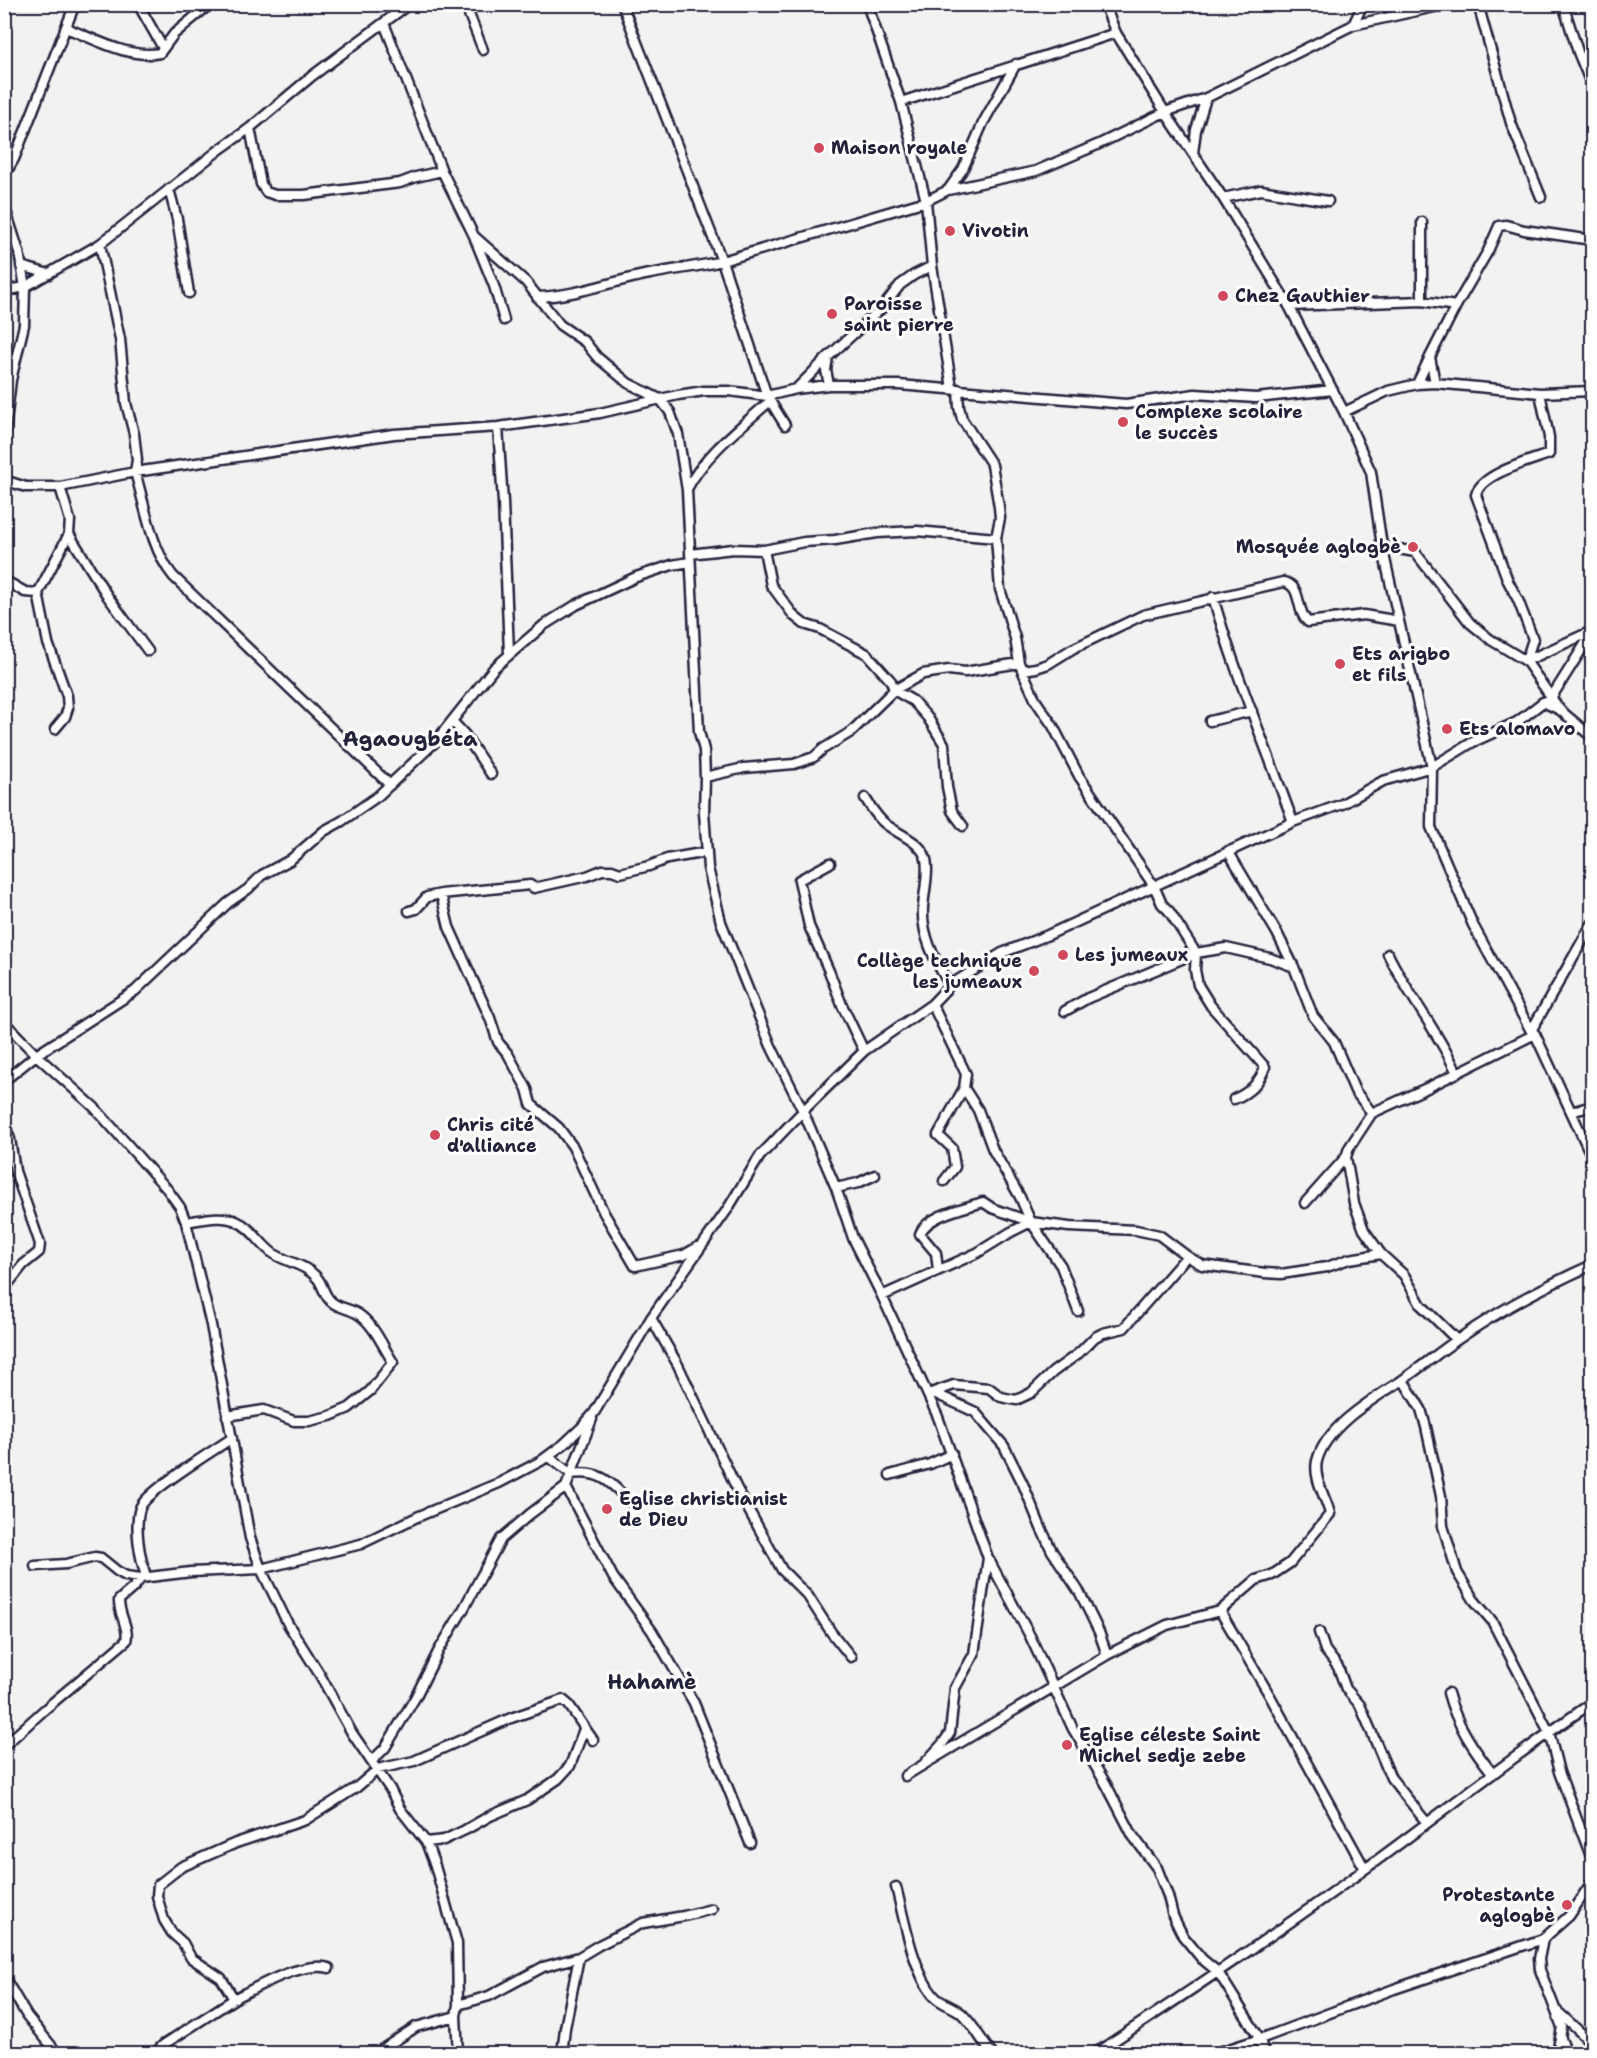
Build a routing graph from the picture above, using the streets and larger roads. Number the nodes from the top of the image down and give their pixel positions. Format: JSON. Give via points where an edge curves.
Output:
{"nodes":[{"id":1,"x":75,"y":4,"type":"edge"},
{"id":2,"x":138,"y":4,"type":"edge"},
{"id":3,"x":210,"y":4,"type":"edge"},
{"id":4,"x":409,"y":4,"type":"edge"},
{"id":5,"x":465,"y":4,"type":"edge"},
{"id":6,"x":622,"y":4,"type":"edge"},
{"id":7,"x":867,"y":4,"type":"edge"},
{"id":8,"x":1104,"y":4,"type":"edge"},
{"id":9,"x":1364,"y":4,"type":"edge"},
{"id":10,"x":1448,"y":4,"type":"edge"},
{"id":11,"x":1478,"y":4,"type":"edge"},
{"id":12,"x":1563,"y":4,"type":"edge"},
{"id":13,"x":384,"y":23,"type":"junction"},
{"id":14,"x":1353,"y":25,"type":"junction"},
{"id":15,"x":66,"y":28,"type":"junction"},
{"id":16,"x":1116,"y":33,"type":"junction"},
{"id":17,"x":163,"y":48,"type":"junction"},
{"id":18,"x":483,"y":50,"type":"dead end"},
{"id":19,"x":1016,"y":63,"type":"junction"},
{"id":20,"x":1591,"y":76,"type":"edge"},
{"id":21,"x":1593,"y":86,"type":"edge"},
{"id":22,"x":1206,"y":98,"type":"junction"},
{"id":23,"x":901,"y":102,"type":"junction"},
{"id":24,"x":1165,"y":112,"type":"junction"},
{"id":25,"x":250,"y":128,"type":"junction"},
{"id":26,"x":1193,"y":153,"type":"junction"},
{"id":27,"x":4,"y":154,"type":"edge"},
{"id":28,"x":14,"y":159,"type":"junction"},
{"id":29,"x":442,"y":171,"type":"junction"},
{"id":30,"x":4,"y":176,"type":"edge"},
{"id":31,"x":169,"y":189,"type":"junction"},
{"id":32,"x":948,"y":190,"type":"junction"},
{"id":33,"x":1541,"y":197,"type":"dead end"},
{"id":34,"x":1223,"y":198,"type":"junction"},
{"id":35,"x":926,"y":201,"type":"junction"},
{"id":36,"x":1328,"y":201,"type":"dead end"},
{"id":37,"x":4,"y":205,"type":"edge"},
{"id":38,"x":1422,"y":222,"type":"dead end"},
{"id":39,"x":474,"y":236,"type":"junction"},
{"id":40,"x":1593,"y":240,"type":"edge"},
{"id":41,"x":100,"y":244,"type":"junction"},
{"id":42,"x":722,"y":261,"type":"junction"},
{"id":43,"x":21,"y":266,"type":"junction"},
{"id":44,"x":933,"y":266,"type":"junction"},
{"id":45,"x":49,"y":274,"type":"junction"},
{"id":46,"x":25,"y":287,"type":"junction"},
{"id":47,"x":4,"y":291,"type":"edge"},
{"id":48,"x":189,"y":293,"type":"dead end"},
{"id":49,"x":537,"y":297,"type":"junction"},
{"id":50,"x":1422,"y":301,"type":"junction"},
{"id":51,"x":1289,"y":306,"type":"junction"},
{"id":52,"x":1456,"y":306,"type":"junction"},
{"id":53,"x":504,"y":320,"type":"dead end"},
{"id":54,"x":828,"y":357,"type":"junction"},
{"id":55,"x":1430,"y":357,"type":"junction"},
{"id":56,"x":1435,"y":383,"type":"junction"},
{"id":57,"x":1417,"y":384,"type":"junction"},
{"id":58,"x":829,"y":385,"type":"junction"},
{"id":59,"x":955,"y":388,"type":"junction"},
{"id":60,"x":796,"y":389,"type":"junction"},
{"id":61,"x":1333,"y":390,"type":"junction"},
{"id":62,"x":1593,"y":391,"type":"edge"},
{"id":63,"x":1540,"y":393,"type":"junction"},
{"id":64,"x":769,"y":398,"type":"junction"},
{"id":65,"x":660,"y":399,"type":"junction"},
{"id":66,"x":1344,"y":412,"type":"junction"},
{"id":67,"x":785,"y":425,"type":"dead end"},
{"id":68,"x":498,"y":427,"type":"junction"},
{"id":69,"x":4,"y":440,"type":"edge"},
{"id":70,"x":135,"y":472,"type":"junction"},
{"id":71,"x":4,"y":480,"type":"edge"},
{"id":72,"x":60,"y":487,"type":"junction"},
{"id":73,"x":687,"y":490,"type":"junction"},
{"id":74,"x":69,"y":534,"type":"junction"},
{"id":75,"x":996,"y":538,"type":"junction"},
{"id":76,"x":1382,"y":546,"type":"junction"},
{"id":77,"x":764,"y":550,"type":"junction"},
{"id":78,"x":690,"y":558,"type":"junction"},
{"id":79,"x":4,"y":580,"type":"edge"},
{"id":80,"x":38,"y":593,"type":"junction"},
{"id":81,"x":1213,"y":597,"type":"junction"},
{"id":82,"x":1399,"y":621,"type":"junction"},
{"id":83,"x":1593,"y":632,"type":"edge"},
{"id":84,"x":148,"y":651,"type":"dead end"},
{"id":85,"x":509,"y":653,"type":"junction"},
{"id":86,"x":1526,"y":661,"type":"junction"},
{"id":87,"x":1021,"y":666,"type":"junction"},
{"id":88,"x":894,"y":690,"type":"junction"},
{"id":89,"x":1547,"y":700,"type":"junction"},
{"id":90,"x":1252,"y":711,"type":"junction"},
{"id":91,"x":452,"y":721,"type":"junction"},
{"id":92,"x":1210,"y":721,"type":"dead end"},
{"id":93,"x":55,"y":729,"type":"dead end"},
{"id":94,"x":1593,"y":737,"type":"edge"},
{"id":95,"x":1432,"y":767,"type":"junction"},
{"id":96,"x":491,"y":774,"type":"dead end"},
{"id":97,"x":705,"y":777,"type":"junction"},
{"id":98,"x":390,"y":785,"type":"junction"},
{"id":99,"x":865,"y":798,"type":"dead end"},
{"id":100,"x":1293,"y":822,"type":"junction"},
{"id":101,"x":963,"y":826,"type":"dead end"},
{"id":102,"x":1228,"y":851,"type":"junction"},
{"id":103,"x":707,"y":852,"type":"junction"},
{"id":104,"x":830,"y":863,"type":"dead end"},
{"id":105,"x":1154,"y":886,"type":"junction"},
{"id":106,"x":441,"y":894,"type":"junction"},
{"id":107,"x":410,"y":911,"type":"dead end"},
{"id":108,"x":1593,"y":924,"type":"edge"},
{"id":109,"x":1196,"y":953,"type":"junction"},
{"id":110,"x":1388,"y":954,"type":"dead end"},
{"id":111,"x":1294,"y":968,"type":"junction"},
{"id":112,"x":950,"y":985,"type":"junction"},
{"id":113,"x":932,"y":1004,"type":"junction"},
{"id":114,"x":1065,"y":1011,"type":"dead end"},
{"id":115,"x":4,"y":1022,"type":"edge"},
{"id":116,"x":1533,"y":1032,"type":"junction"},
{"id":117,"x":864,"y":1051,"type":"junction"},
{"id":118,"x":36,"y":1054,"type":"junction"},
{"id":119,"x":1457,"y":1073,"type":"junction"},
{"id":120,"x":4,"y":1081,"type":"edge"},
{"id":121,"x":964,"y":1088,"type":"junction"},
{"id":122,"x":1234,"y":1099,"type":"dead end"},
{"id":123,"x":1593,"y":1106,"type":"edge"},
{"id":124,"x":803,"y":1111,"type":"junction"},
{"id":125,"x":1571,"y":1112,"type":"junction"},
{"id":126,"x":1372,"y":1113,"type":"junction"},
{"id":127,"x":4,"y":1123,"type":"edge"},
{"id":128,"x":1346,"y":1157,"type":"junction"},
{"id":129,"x":1593,"y":1157,"type":"edge"},
{"id":130,"x":875,"y":1175,"type":"dead end"},
{"id":131,"x":944,"y":1181,"type":"dead end"},
{"id":132,"x":836,"y":1188,"type":"junction"},
{"id":133,"x":1305,"y":1203,"type":"dead end"},
{"id":134,"x":186,"y":1222,"type":"junction"},
{"id":135,"x":1031,"y":1222,"type":"junction"},
{"id":136,"x":700,"y":1246,"type":"junction"},
{"id":137,"x":1381,"y":1254,"type":"junction"},
{"id":138,"x":1187,"y":1256,"type":"junction"},
{"id":139,"x":1593,"y":1265,"type":"edge"},
{"id":140,"x":938,"y":1270,"type":"junction"},
{"id":141,"x":4,"y":1289,"type":"edge"},
{"id":142,"x":882,"y":1296,"type":"junction"},
{"id":143,"x":1078,"y":1311,"type":"dead end"},
{"id":144,"x":651,"y":1318,"type":"junction"},
{"id":145,"x":1457,"y":1340,"type":"junction"},
{"id":146,"x":1403,"y":1380,"type":"junction"},
{"id":147,"x":931,"y":1393,"type":"junction"},
{"id":148,"x":594,"y":1413,"type":"junction"},
{"id":149,"x":227,"y":1416,"type":"junction"},
{"id":150,"x":232,"y":1438,"type":"junction"},
{"id":151,"x":952,"y":1454,"type":"junction"},
{"id":152,"x":548,"y":1456,"type":"junction"},
{"id":153,"x":572,"y":1474,"type":"junction"},
{"id":154,"x":890,"y":1475,"type":"dead end"},
{"id":155,"x":566,"y":1486,"type":"junction"},
{"id":156,"x":631,"y":1503,"type":"dead end"},
{"id":157,"x":988,"y":1558,"type":"junction"},
{"id":158,"x":34,"y":1566,"type":"dead end"},
{"id":159,"x":261,"y":1569,"type":"junction"},
{"id":160,"x":143,"y":1577,"type":"junction"},
{"id":161,"x":1220,"y":1611,"type":"junction"},
{"id":162,"x":1319,"y":1632,"type":"dead end"},
{"id":163,"x":1107,"y":1655,"type":"junction"},
{"id":164,"x":851,"y":1657,"type":"dead end"},
{"id":165,"x":1053,"y":1687,"type":"junction"},
{"id":166,"x":1448,"y":1693,"type":"dead end"},
{"id":167,"x":1593,"y":1703,"type":"edge"},
{"id":168,"x":584,"y":1729,"type":"junction"},
{"id":169,"x":1549,"y":1732,"type":"junction"},
{"id":170,"x":593,"y":1740,"type":"dead end"},
{"id":171,"x":4,"y":1746,"type":"edge"},
{"id":172,"x":375,"y":1765,"type":"junction"},
{"id":173,"x":923,"y":1765,"type":"junction"},
{"id":174,"x":1493,"y":1774,"type":"junction"},
{"id":175,"x":905,"y":1776,"type":"dead end"},
{"id":176,"x":1427,"y":1823,"type":"junction"},
{"id":177,"x":426,"y":1842,"type":"junction"},
{"id":178,"x":750,"y":1843,"type":"dead end"},
{"id":179,"x":1593,"y":1859,"type":"edge"},
{"id":180,"x":1365,"y":1869,"type":"junction"},
{"id":181,"x":1593,"y":1882,"type":"edge"},
{"id":182,"x":896,"y":1887,"type":"dead end"},
{"id":183,"x":712,"y":1909,"type":"dead end"},
{"id":184,"x":1543,"y":1939,"type":"junction"},
{"id":185,"x":579,"y":1957,"type":"junction"},
{"id":186,"x":329,"y":1968,"type":"dead end"},
{"id":187,"x":1218,"y":1972,"type":"junction"},
{"id":188,"x":4,"y":1977,"type":"edge"},
{"id":189,"x":234,"y":1999,"type":"junction"},
{"id":190,"x":458,"y":2005,"type":"junction"},
{"id":191,"x":1556,"y":2010,"type":"junction"},
{"id":192,"x":456,"y":2016,"type":"junction"},
{"id":193,"x":1260,"y":2039,"type":"junction"},
{"id":194,"x":1561,"y":2039,"type":"junction"},
{"id":195,"x":1593,"y":2043,"type":"edge"},
{"id":196,"x":161,"y":2049,"type":"edge"},
{"id":197,"x":58,"y":2054,"type":"edge"},
{"id":198,"x":154,"y":2054,"type":"edge"},
{"id":199,"x":375,"y":2054,"type":"edge"},
{"id":200,"x":458,"y":2054,"type":"edge"},
{"id":201,"x":562,"y":2054,"type":"edge"},
{"id":202,"x":992,"y":2054,"type":"edge"},
{"id":203,"x":1094,"y":2054,"type":"edge"},
{"id":204,"x":1213,"y":2054,"type":"edge"},
{"id":205,"x":1264,"y":2054,"type":"edge"},
{"id":206,"x":1557,"y":2054,"type":"edge"},
{"id":207,"x":1568,"y":2054,"type":"edge"}],
"edges":[{"from":1,"to":15,"type":"street"},
{"from":2,"to":17,"type":"street"},
{"from":3,"to":17,"type":"street"},
{"from":4,"to":13,"type":"street"},
{"from":5,"to":18,"type":"street"},
{"from":6,"to":42,"type":"street"},
{"from":7,"to":23,"type":"street"},
{"from":8,"to":16,"type":"street"},
{"from":9,"to":14,"type":"street"},
{"from":10,"to":14,"type":"street"},
{"from":11,"to":33,"type":"street","via":[[1511,123]]},
{"from":12,"to":20,"type":"street","via":[[1578,52]]},
{"from":13,"to":25,"type":"street"},
{"from":13,"to":29,"type":"street"},
{"from":14,"to":22,"type":"street"},
{"from":15,"to":17,"type":"street","via":[[141,55],[160,53]]},
{"from":15,"to":28,"type":"street"},
{"from":16,"to":19,"type":"street"},
{"from":16,"to":24,"type":"street"},
{"from":19,"to":23,"type":"street"},
{"from":19,"to":32,"type":"street","via":[[963,169]]},
{"from":20,"to":21,"type":"street"},
{"from":22,"to":24,"type":"street"},
{"from":22,"to":26,"type":"street"},
{"from":23,"to":35,"type":"street"},
{"from":24,"to":26,"type":"street"},
{"from":24,"to":32,"type":"street","via":[[1036,171]]},
{"from":25,"to":29,"type":"street","via":[[261,184],[266,192],[275,195],[400,183]]},
{"from":25,"to":31,"type":"street"},
{"from":26,"to":34,"type":"street"},
{"from":27,"to":28,"type":"street"},
{"from":28,"to":30,"type":"street"},
{"from":29,"to":39,"type":"street"},
{"from":31,"to":41,"type":"street"},
{"from":31,"to":48,"type":"street"},
{"from":32,"to":35,"type":"street"},
{"from":34,"to":36,"type":"street","via":[[1261,190]]},
{"from":34,"to":51,"type":"street"},
{"from":35,"to":42,"type":"street"},
{"from":35,"to":44,"type":"street"},
{"from":37,"to":43,"type":"street"},
{"from":38,"to":50,"type":"street"},
{"from":39,"to":49,"type":"street","via":[[526,282]]},
{"from":39,"to":53,"type":"street"},
{"from":40,"to":52,"type":"street","via":[[1499,226]]},
{"from":41,"to":45,"type":"street"},
{"from":41,"to":70,"type":"street","via":[[120,339],[137,460]]},
{"from":42,"to":49,"type":"street","via":[[557,297]]},
{"from":42,"to":64,"type":"street"},
{"from":43,"to":45,"type":"street"},
{"from":43,"to":46,"type":"street"},
{"from":44,"to":54,"type":"street","via":[[900,285],[883,307]]},
{"from":44,"to":59,"type":"street"},
{"from":45,"to":46,"type":"street"},
{"from":46,"to":47,"type":"street"},
{"from":46,"to":69,"type":"street","via":[[24,325],[11,380]]},
{"from":49,"to":65,"type":"street","via":[[560,325],[585,342],[628,383]]},
{"from":50,"to":51,"type":"street"},
{"from":50,"to":52,"type":"street"},
{"from":51,"to":61,"type":"street"},
{"from":52,"to":55,"type":"street"},
{"from":54,"to":58,"type":"street"},
{"from":54,"to":60,"type":"street"},
{"from":55,"to":56,"type":"street"},
{"from":55,"to":57,"type":"street"},
{"from":56,"to":57,"type":"street"},
{"from":56,"to":63,"type":"street"},
{"from":57,"to":66,"type":"street","via":[[1388,391]]},
{"from":58,"to":59,"type":"street"},
{"from":58,"to":60,"type":"street"},
{"from":59,"to":61,"type":"street","via":[[1126,404],[1195,393],[1256,398]]},
{"from":59,"to":75,"type":"street","via":[[962,419],[992,465],[1000,518]]},
{"from":60,"to":64,"type":"street"},
{"from":61,"to":66,"type":"street"},
{"from":62,"to":63,"type":"street"},
{"from":63,"to":86,"type":"street","via":[[1549,454],[1494,476],[1477,488],[1476,495],[1533,639]]},
{"from":64,"to":65,"type":"street","via":[[704,391]]},
{"from":64,"to":67,"type":"street"},
{"from":64,"to":73,"type":"street","via":[[717,450]]},
{"from":65,"to":68,"type":"street","via":[[600,413]]},
{"from":65,"to":73,"type":"street","via":[[670,411],[678,434]]},
{"from":66,"to":76,"type":"street","via":[[1371,472]]},
{"from":68,"to":70,"type":"street","via":[[394,434]]},
{"from":68,"to":85,"type":"street"},
{"from":70,"to":72,"type":"street"},
{"from":70,"to":98,"type":"street","via":[[157,546],[172,576]]},
{"from":71,"to":72,"type":"street","via":[[26,487]]},
{"from":72,"to":74,"type":"street","via":[[70,520]]},
{"from":73,"to":78,"type":"street"},
{"from":74,"to":80,"type":"street"},
{"from":74,"to":84,"type":"street"},
{"from":75,"to":77,"type":"street","via":[[916,531],[877,533]]},
{"from":75,"to":87,"type":"street","via":[[1000,589]]},
{"from":76,"to":82,"type":"street"},
{"from":76,"to":86,"type":"street","via":[[1415,552],[1470,623]]},
{"from":77,"to":78,"type":"street","via":[[733,549]]},
{"from":77,"to":88,"type":"street","via":[[771,585],[794,616],[867,654]]},
{"from":78,"to":85,"type":"street","via":[[576,605]]},
{"from":78,"to":97,"type":"street"},
{"from":79,"to":80,"type":"street","via":[[25,592]]},
{"from":80,"to":93,"type":"street","via":[[48,643],[67,696],[65,717]]},
{"from":81,"to":82,"type":"street","via":[[1283,582],[1295,589],[1308,622],[1364,615]]},
{"from":81,"to":87,"type":"street","via":[[1143,615],[1048,664],[1036,668]]},
{"from":81,"to":90,"type":"street"},
{"from":82,"to":95,"type":"street"},
{"from":83,"to":86,"type":"street"},
{"from":83,"to":89,"type":"street"},
{"from":85,"to":91,"type":"street"},
{"from":86,"to":89,"type":"street","via":[[1536,673]]},
{"from":87,"to":88,"type":"street","via":[[949,670],[923,675]]},
{"from":87,"to":105,"type":"street","via":[[1036,701],[1079,776]]},
{"from":88,"to":97,"type":"street","via":[[851,732],[814,757],[794,764],[744,768]]},
{"from":88,"to":101,"type":"street","via":[[913,701],[944,744],[952,811]]},
{"from":89,"to":94,"type":"street"},
{"from":89,"to":95,"type":"street","via":[[1517,722]]},
{"from":90,"to":92,"type":"street"},
{"from":90,"to":100,"type":"street"},
{"from":91,"to":96,"type":"street"},
{"from":91,"to":98,"type":"street"},
{"from":95,"to":100,"type":"street","via":[[1383,781],[1342,804]]},
{"from":95,"to":116,"type":"street","via":[[1431,827],[1473,926]]},
{"from":97,"to":103,"type":"street"},
{"from":98,"to":118,"type":"street","via":[[290,860],[262,875],[135,991]]},
{"from":99,"to":112,"type":"street","via":[[882,821],[924,854],[927,866],[922,910],[926,932],[935,963]]},
{"from":100,"to":102,"type":"street"},
{"from":102,"to":105,"type":"street"},
{"from":102,"to":111,"type":"street"},
{"from":103,"to":106,"type":"street","via":[[620,873],[602,870],[534,888],[530,885]]},
{"from":103,"to":124,"type":"street","via":[[721,922],[771,1046]]},
{"from":104,"to":117,"type":"street","via":[[799,880],[809,926]]},
{"from":105,"to":109,"type":"street"},
{"from":105,"to":112,"type":"street","via":[[1002,953]]},
{"from":106,"to":107,"type":"street","via":[[427,897]]},
{"from":106,"to":136,"type":"street","via":[[449,927],[498,1042],[508,1054],[531,1104],[559,1128],[573,1147],[604,1213],[635,1266],[684,1255]]},
{"from":108,"to":116,"type":"street"},
{"from":109,"to":111,"type":"street","via":[[1226,948]]},
{"from":109,"to":114,"type":"street"},
{"from":109,"to":122,"type":"street","via":[[1198,985],[1211,1006],[1265,1067],[1258,1082]]},
{"from":110,"to":119,"type":"street"},
{"from":111,"to":126,"type":"street","via":[[1313,1016],[1334,1042],[1355,1091]]},
{"from":112,"to":113,"type":"street"},
{"from":113,"to":117,"type":"street"},
{"from":113,"to":121,"type":"street","via":[[966,1074]]},
{"from":115,"to":118,"type":"street"},
{"from":116,"to":119,"type":"street"},
{"from":116,"to":125,"type":"street"},
{"from":117,"to":124,"type":"street"},
{"from":118,"to":120,"type":"street"},
{"from":118,"to":134,"type":"street","via":[[94,1107],[166,1189]]},
{"from":119,"to":126,"type":"street"},
{"from":121,"to":131,"type":"street","via":[[938,1136],[952,1148],[955,1167]]},
{"from":121,"to":135,"type":"street"},
{"from":123,"to":125,"type":"street"},
{"from":124,"to":132,"type":"street"},
{"from":124,"to":136,"type":"street","via":[[760,1156]]},
{"from":125,"to":129,"type":"street"},
{"from":126,"to":128,"type":"street"},
{"from":127,"to":141,"type":"street","via":[[15,1171],[40,1244],[39,1252]]},
{"from":128,"to":133,"type":"street"},
{"from":128,"to":137,"type":"street","via":[[1354,1203],[1364,1230]]},
{"from":130,"to":132,"type":"street"},
{"from":132,"to":142,"type":"street","via":[[853,1238]]},
{"from":134,"to":149,"type":"street","via":[[211,1325]]},
{"from":134,"to":149,"type":"street","via":[[236,1220],[274,1254],[300,1264],[318,1279],[332,1303],[360,1315],[393,1362],[370,1391],[349,1408],[330,1416],[294,1421],[264,1410]]},
{"from":135,"to":138,"type":"street","via":[[1159,1235]]},
{"from":135,"to":140,"type":"street"},
{"from":135,"to":140,"type":"street","via":[[983,1202],[933,1219],[920,1234],[936,1253]]},
{"from":135,"to":143,"type":"street","via":[[1061,1266]]},
{"from":136,"to":144,"type":"street"},
{"from":137,"to":138,"type":"street","via":[[1281,1274],[1202,1265]]},
{"from":137,"to":145,"type":"street","via":[[1404,1275],[1421,1305]]},
{"from":138,"to":147,"type":"street","via":[[1124,1328],[1095,1337],[1031,1393],[1016,1400],[1001,1397],[989,1388],[954,1385]]},
{"from":139,"to":145,"type":"street","via":[[1513,1303]]},
{"from":140,"to":142,"type":"street"},
{"from":142,"to":147,"type":"street"},
{"from":144,"to":148,"type":"street"},
{"from":144,"to":164,"type":"street","via":[[782,1570],[808,1596]]},
{"from":145,"to":146,"type":"street"},
{"from":146,"to":161,"type":"street","via":[[1350,1417],[1325,1443],[1316,1472],[1328,1517],[1298,1555],[1281,1571],[1256,1580]]},
{"from":146,"to":169,"type":"street","via":[[1421,1409],[1426,1426],[1441,1496],[1443,1526],[1457,1572],[1492,1621]]},
{"from":147,"to":151,"type":"street"},
{"from":147,"to":163,"type":"street","via":[[975,1412],[1004,1446],[1052,1551],[1080,1593]]},
{"from":148,"to":152,"type":"street"},
{"from":148,"to":153,"type":"street"},
{"from":149,"to":150,"type":"street"},
{"from":150,"to":159,"type":"street","via":[[250,1538]]},
{"from":150,"to":160,"type":"street","via":[[140,1507],[138,1534]]},
{"from":151,"to":154,"type":"street"},
{"from":151,"to":157,"type":"street"},
{"from":152,"to":153,"type":"street"},
{"from":152,"to":159,"type":"street","via":[[499,1483],[361,1544]]},
{"from":153,"to":155,"type":"street"},
{"from":153,"to":156,"type":"street","via":[[596,1474],[608,1480]]},
{"from":155,"to":172,"type":"street","via":[[501,1539]]},
{"from":155,"to":178,"type":"street","via":[[613,1577],[652,1631],[694,1703]]},
{"from":157,"to":165,"type":"street"},
{"from":157,"to":173,"type":"street","via":[[974,1654],[955,1688],[950,1733]]},
{"from":158,"to":160,"type":"street","via":[[101,1557],[117,1572]]},
{"from":159,"to":160,"type":"street"},
{"from":159,"to":172,"type":"street","via":[[288,1624]]},
{"from":160,"to":171,"type":"street","via":[[118,1600],[126,1641]]},
{"from":161,"to":163,"type":"street","via":[[1167,1625]]},
{"from":161,"to":180,"type":"street"},
{"from":162,"to":176,"type":"street","via":[[1346,1689],[1359,1705],[1391,1778]]},
{"from":163,"to":165,"type":"street"},
{"from":165,"to":173,"type":"street"},
{"from":165,"to":187,"type":"street","via":[[1133,1836],[1157,1868],[1183,1936]]},
{"from":166,"to":174,"type":"street","via":[[1463,1730]]},
{"from":167,"to":169,"type":"street"},
{"from":168,"to":170,"type":"street"},
{"from":168,"to":172,"type":"street","via":[[563,1700],[414,1761]]},
{"from":168,"to":177,"type":"street","via":[[570,1766],[558,1779],[527,1800],[465,1830],[444,1840]]},
{"from":169,"to":174,"type":"street"},
{"from":169,"to":179,"type":"street","via":[[1559,1772]]},
{"from":172,"to":177,"type":"street","via":[[400,1809]]},
{"from":172,"to":189,"type":"street","via":[[357,1787],[305,1820],[181,1867],[158,1886],[164,1920],[172,1933],[191,1958],[221,1978]]},
{"from":173,"to":175,"type":"street"},
{"from":174,"to":176,"type":"street"},
{"from":176,"to":180,"type":"street"},
{"from":177,"to":190,"type":"street","via":[[456,1943]]},
{"from":180,"to":187,"type":"street"},
{"from":181,"to":184,"type":"street","via":[[1569,1916]]},
{"from":182,"to":202,"type":"street","via":[[919,1972],[933,1996],[972,2023]]},
{"from":183,"to":185,"type":"street","via":[[643,1923]]},
{"from":184,"to":191,"type":"street","via":[[1540,1970]]},
{"from":184,"to":193,"type":"street"},
{"from":185,"to":190,"type":"street","via":[[543,1967],[489,1996]]},
{"from":185,"to":201,"type":"street"},
{"from":186,"to":189,"type":"street","via":[[294,1972]]},
{"from":187,"to":193,"type":"street"},
{"from":187,"to":203,"type":"street"},
{"from":188,"to":197,"type":"street","via":[[27,2016]]},
{"from":189,"to":196,"type":"street"},
{"from":190,"to":192,"type":"street"},
{"from":191,"to":194,"type":"street","via":[[1562,2027]]},
{"from":191,"to":195,"type":"street"},
{"from":192,"to":199,"type":"street","via":[[416,2027]]},
{"from":192,"to":200,"type":"street"},
{"from":193,"to":204,"type":"street"},
{"from":193,"to":205,"type":"street"},
{"from":194,"to":206,"type":"street"},
{"from":194,"to":207,"type":"street"},
{"from":196,"to":198,"type":"street"}]}
